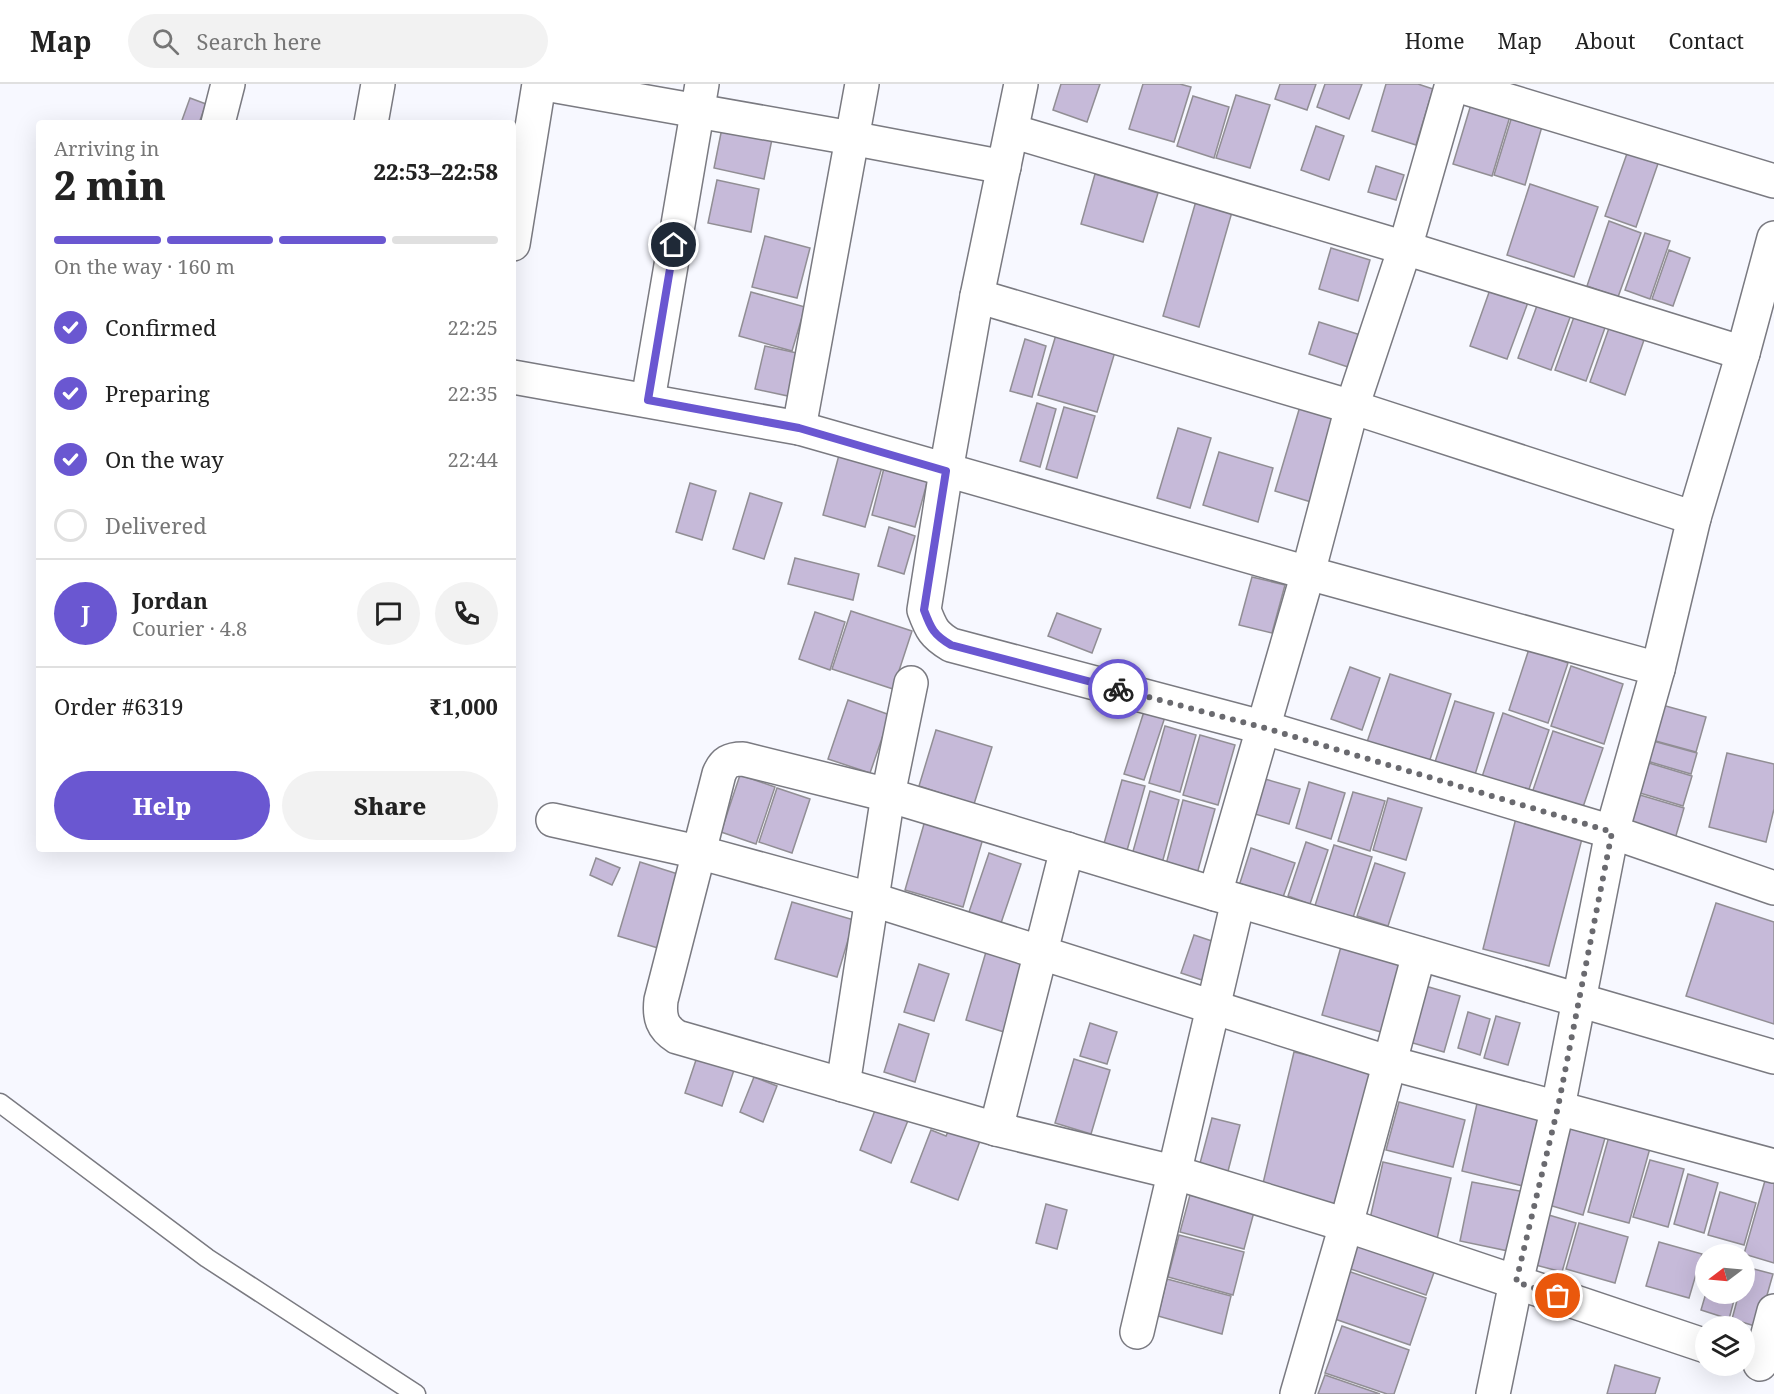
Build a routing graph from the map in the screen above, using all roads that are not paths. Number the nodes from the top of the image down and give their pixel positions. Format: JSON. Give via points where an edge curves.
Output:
{"nodes":[{"id":1,"x":228,"y":84,"type":"edge"},
{"id":2,"x":378,"y":84,"type":"edge"},
{"id":3,"x":538,"y":84,"type":"edge"},
{"id":4,"x":545,"y":84,"type":"edge"},
{"id":5,"x":862,"y":84,"type":"edge"},
{"id":6,"x":1021,"y":84,"type":"edge"},
{"id":7,"x":1452,"y":84,"type":"edge"},
{"id":8,"x":699,"y":98,"type":"edge"},
{"id":9,"x":219,"y":120,"type":"edge"},
{"id":10,"x":372,"y":120,"type":"edge"},
{"id":11,"x":1012,"y":131,"type":"junction"},
{"id":12,"x":851,"y":138,"type":"junction"},
{"id":13,"x":1004,"y":167,"type":"junction"},
{"id":14,"x":1774,"y":181,"type":"edge"},
{"id":15,"x":516,"y":225,"type":"edge"},
{"id":16,"x":1774,"y":238,"type":"edge"},
{"id":17,"x":1405,"y":248,"type":"junction"},
{"id":18,"x":977,"y":296,"type":"junction"},
{"id":19,"x":1743,"y":353,"type":"junction"},
{"id":20,"x":516,"y":378,"type":"edge"},
{"id":21,"x":648,"y":400,"type":"junction"},
{"id":22,"x":1352,"y":407,"type":"junction"},
{"id":23,"x":799,"y":428,"type":"junction"},
{"id":24,"x":946,"y":471,"type":"junction"},
{"id":25,"x":1694,"y":518,"type":"junction"},
{"id":26,"x":1308,"y":573,"type":"junction"},
{"id":27,"x":1658,"y":669,"type":"junction"},
{"id":28,"x":912,"y":683,"type":"dead end"},
{"id":29,"x":1265,"y":728,"type":"junction"},
{"id":30,"x":888,"y":795,"type":"junction"},
{"id":31,"x":553,"y":820,"type":"dead end"},
{"id":32,"x":1612,"y":832,"type":"junction"},
{"id":33,"x":1067,"y":849,"type":"junction"},
{"id":34,"x":698,"y":852,"type":"junction"},
{"id":35,"x":1774,"y":888,"type":"edge"},
{"id":36,"x":1226,"y":898,"type":"junction"},
{"id":37,"x":874,"y":900,"type":"junction"},
{"id":38,"x":1041,"y":951,"type":"junction"},
{"id":39,"x":1419,"y":954,"type":"junction"},
{"id":40,"x":1578,"y":1000,"type":"junction"},
{"id":41,"x":1214,"y":1006,"type":"junction"},
{"id":42,"x":1774,"y":1057,"type":"edge"},
{"id":43,"x":1390,"y":1063,"type":"junction"},
{"id":44,"x":843,"y":1085,"type":"junction"},
{"id":45,"x":0,"y":1103,"type":"edge"},
{"id":46,"x":1558,"y":1107,"type":"junction"},
{"id":47,"x":996,"y":1129,"type":"junction"},
{"id":48,"x":1774,"y":1166,"type":"edge"},
{"id":49,"x":1173,"y":1172,"type":"junction"},
{"id":50,"x":1346,"y":1225,"type":"junction"},
{"id":51,"x":1516,"y":1282,"type":"junction"},
{"id":52,"x":1774,"y":1311,"type":"edge"},
{"id":53,"x":1137,"y":1332,"type":"dead end"},
{"id":54,"x":1695,"y":1342,"type":"edge"},
{"id":55,"x":1759,"y":1367,"type":"edge"},
{"id":56,"x":416,"y":1394,"type":"edge"},
{"id":57,"x":1297,"y":1394,"type":"edge"},
{"id":58,"x":1493,"y":1394,"type":"edge"}],
"edges":[{"from":1,"to":9,"type":"street"},
{"from":2,"to":10,"type":"street"},
{"from":3,"to":15,"type":"street"},
{"from":4,"to":8,"type":"street"},
{"from":5,"to":12,"type":"street"},
{"from":6,"to":11,"type":"street"},
{"from":7,"to":14,"type":"street"},
{"from":7,"to":17,"type":"street"},
{"from":8,"to":12,"type":"street"},
{"from":8,"to":21,"type":"street"},
{"from":11,"to":13,"type":"street"},
{"from":11,"to":17,"type":"street"},
{"from":12,"to":13,"type":"street"},
{"from":12,"to":23,"type":"street"},
{"from":13,"to":18,"type":"street"},
{"from":16,"to":19,"type":"street"},
{"from":17,"to":19,"type":"street"},
{"from":17,"to":22,"type":"street"},
{"from":18,"to":22,"type":"street"},
{"from":18,"to":24,"type":"street"},
{"from":19,"to":25,"type":"street"},
{"from":20,"to":21,"type":"street"},
{"from":21,"to":23,"type":"street"},
{"from":22,"to":25,"type":"street"},
{"from":22,"to":26,"type":"street"},
{"from":23,"to":24,"type":"street"},
{"from":24,"to":26,"type":"street"},
{"from":24,"to":29,"type":"street","via":[[924,610],[938,637],[951,645]]},
{"from":25,"to":27,"type":"street"},
{"from":26,"to":27,"type":"street"},
{"from":26,"to":29,"type":"street"},
{"from":27,"to":32,"type":"street"},
{"from":28,"to":30,"type":"street"},
{"from":29,"to":32,"type":"street"},
{"from":29,"to":36,"type":"street"},
{"from":30,"to":33,"type":"street"},
{"from":30,"to":34,"type":"street","via":[[743,759],[728,760],[719,774]]},
{"from":30,"to":37,"type":"street"},
{"from":31,"to":34,"type":"street"},
{"from":32,"to":35,"type":"street"},
{"from":32,"to":40,"type":"street"},
{"from":33,"to":36,"type":"street"},
{"from":33,"to":38,"type":"street"},
{"from":34,"to":37,"type":"street"},
{"from":34,"to":44,"type":"street","via":[[661,1000],[662,1023],[677,1037]]},
{"from":36,"to":39,"type":"street"},
{"from":36,"to":41,"type":"street"},
{"from":37,"to":38,"type":"street"},
{"from":37,"to":44,"type":"street"},
{"from":38,"to":41,"type":"street"},
{"from":38,"to":47,"type":"street"},
{"from":39,"to":40,"type":"street"},
{"from":39,"to":43,"type":"street"},
{"from":40,"to":42,"type":"street"},
{"from":40,"to":46,"type":"street"},
{"from":41,"to":43,"type":"street"},
{"from":41,"to":49,"type":"street"},
{"from":43,"to":46,"type":"street"},
{"from":43,"to":50,"type":"street"},
{"from":44,"to":47,"type":"street"},
{"from":45,"to":56,"type":"lane","via":[[207,1258]]},
{"from":46,"to":48,"type":"street"},
{"from":46,"to":51,"type":"street"},
{"from":47,"to":49,"type":"street"},
{"from":49,"to":50,"type":"street"},
{"from":49,"to":53,"type":"street"},
{"from":50,"to":51,"type":"street"},
{"from":50,"to":57,"type":"street"},
{"from":51,"to":54,"type":"street"},
{"from":51,"to":58,"type":"street"},
{"from":52,"to":55,"type":"street"}]}
